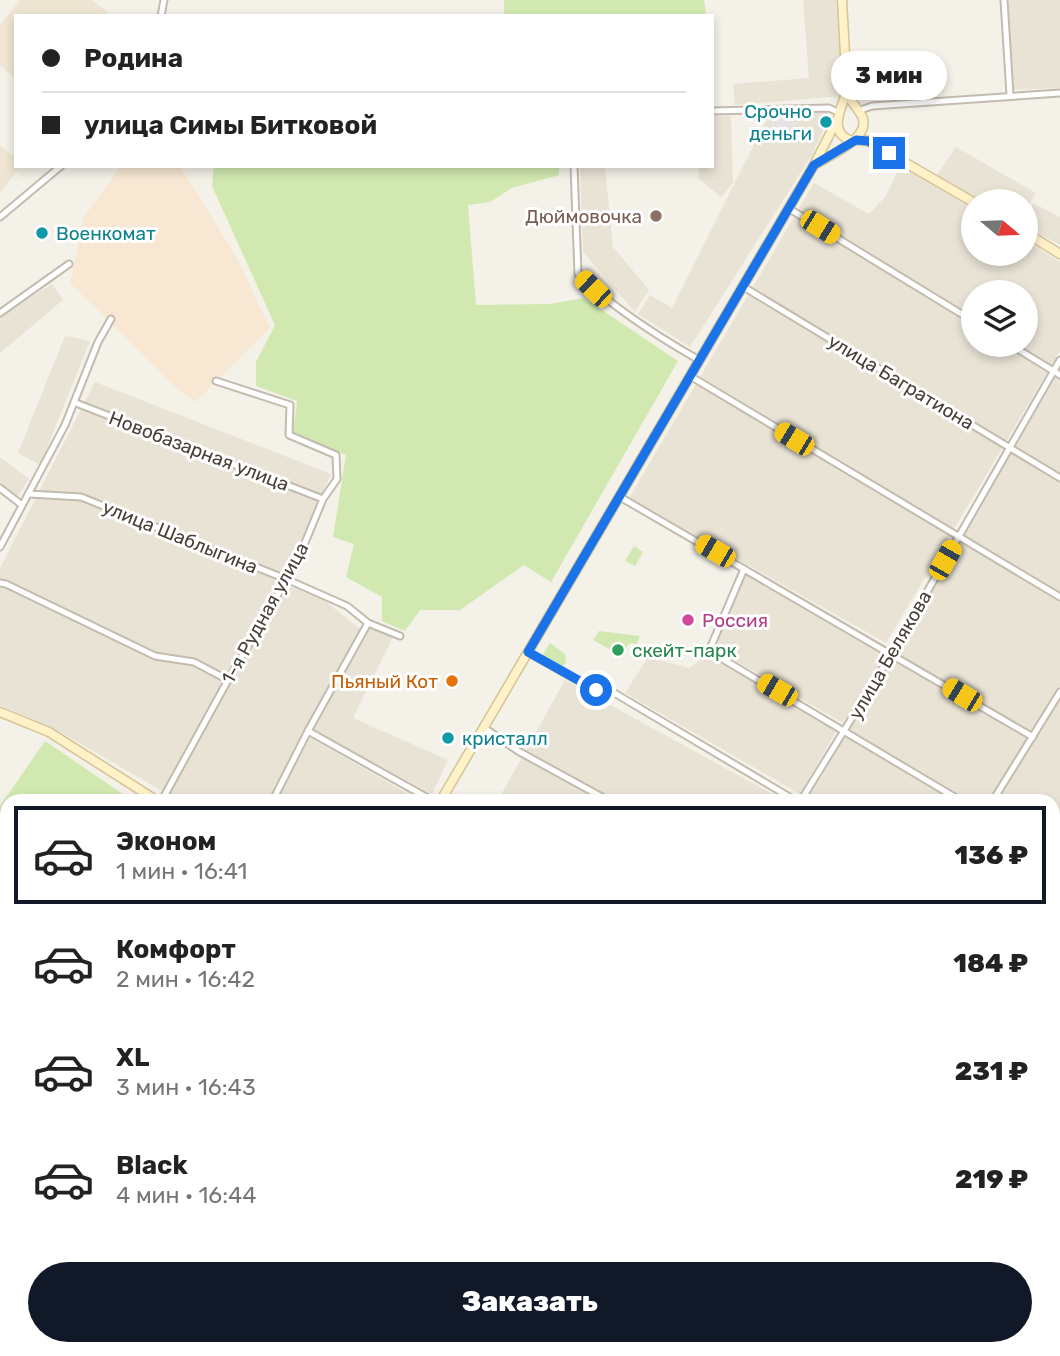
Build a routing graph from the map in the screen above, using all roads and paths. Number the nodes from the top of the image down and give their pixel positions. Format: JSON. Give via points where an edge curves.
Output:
{"nodes":[{"id":1,"x":842,"y":0,"type":"edge"},
{"id":2,"x":1004,"y":0,"type":"edge"},
{"id":3,"x":847,"y":91,"type":"junction"},
{"id":4,"x":1060,"y":93,"type":"edge"},
{"id":5,"x":1010,"y":95,"type":"junction"},
{"id":6,"x":714,"y":111,"type":"edge"},
{"id":7,"x":858,"y":111,"type":"junction"},
{"id":8,"x":839,"y":116,"type":"junction"},
{"id":9,"x":862,"y":131,"type":"junction"},
{"id":10,"x":854,"y":140,"type":"junction"},
{"id":11,"x":868,"y":141,"type":"junction"},
{"id":12,"x":814,"y":165,"type":"junction"},
{"id":13,"x":59,"y":168,"type":"edge"},
{"id":14,"x":574,"y":168,"type":"edge"},
{"id":15,"x":961,"y":195,"type":"edge"},
{"id":16,"x":788,"y":208,"type":"junction"},
{"id":17,"x":0,"y":217,"type":"edge"},
{"id":18,"x":1038,"y":240,"type":"edge"},
{"id":19,"x":1060,"y":254,"type":"edge"},
{"id":20,"x":69,"y":264,"type":"dead end"},
{"id":21,"x":742,"y":286,"type":"junction"},
{"id":22,"x":0,"y":313,"type":"edge"},
{"id":23,"x":961,"y":314,"type":"edge"},
{"id":24,"x":111,"y":319,"type":"dead end"},
{"id":25,"x":1031,"y":357,"type":"edge"},
{"id":26,"x":699,"y":360,"type":"junction"},
{"id":27,"x":1060,"y":360,"type":"edge"},
{"id":28,"x":1054,"y":371,"type":"junction"},
{"id":29,"x":1060,"y":375,"type":"edge"},
{"id":30,"x":690,"y":376,"type":"junction"},
{"id":31,"x":216,"y":381,"type":"dead end"},
{"id":32,"x":76,"y":403,"type":"junction"},
{"id":33,"x":1010,"y":447,"type":"junction"},
{"id":34,"x":1060,"y":478,"type":"edge"},
{"id":35,"x":0,"y":488,"type":"edge"},
{"id":36,"x":29,"y":494,"type":"junction"},
{"id":37,"x":620,"y":497,"type":"junction"},
{"id":38,"x":323,"y":499,"type":"junction"},
{"id":39,"x":22,"y":505,"type":"junction"},
{"id":40,"x":958,"y":537,"type":"junction"},
{"id":41,"x":0,"y":547,"type":"edge"},
{"id":42,"x":744,"y":569,"type":"junction"},
{"id":43,"x":286,"y":579,"type":"junction"},
{"id":44,"x":0,"y":583,"type":"edge"},
{"id":45,"x":1060,"y":597,"type":"edge"},
{"id":46,"x":368,"y":623,"type":"junction"},
{"id":47,"x":400,"y":636,"type":"dead end"},
{"id":48,"x":528,"y":652,"type":"junction"},
{"id":49,"x":892,"y":653,"type":"junction"},
{"id":50,"x":228,"y":680,"type":"junction"},
{"id":51,"x":1060,"y":692,"type":"edge"},
{"id":52,"x":0,"y":712,"type":"edge"},
{"id":53,"x":483,"y":727,"type":"junction"},
{"id":54,"x":846,"y":730,"type":"junction"},
{"id":55,"x":308,"y":731,"type":"junction"},
{"id":56,"x":1032,"y":737,"type":"junction"},
{"id":57,"x":147,"y":794,"type":"edge"},
{"id":58,"x":164,"y":794,"type":"edge"},
{"id":59,"x":276,"y":794,"type":"edge"},
{"id":60,"x":422,"y":794,"type":"edge"},
{"id":61,"x":442,"y":794,"type":"edge"},
{"id":62,"x":596,"y":794,"type":"edge"},
{"id":63,"x":785,"y":794,"type":"edge"},
{"id":64,"x":804,"y":794,"type":"edge"},
{"id":65,"x":950,"y":794,"type":"edge"},
{"id":66,"x":997,"y":794,"type":"edge"}],
"edges":[{"from":1,"to":3,"type":"street"},
{"from":2,"to":5,"type":"street"},
{"from":3,"to":7,"type":"street"},
{"from":3,"to":8,"type":"street"},
{"from":4,"to":5,"type":"street"},
{"from":5,"to":7,"type":"street","via":[[872,106]]},
{"from":6,"to":8,"type":"street","via":[[829,108]]},
{"from":7,"to":8,"type":"street"},
{"from":7,"to":9,"type":"street","via":[[863,118]]},
{"from":8,"to":10,"type":"street","via":[[838,131]]},
{"from":8,"to":12,"type":"street"},
{"from":9,"to":10,"type":"street"},
{"from":9,"to":11,"type":"street"},
{"from":10,"to":11,"type":"street"},
{"from":10,"to":12,"type":"street"},
{"from":11,"to":15,"type":"street"},
{"from":12,"to":16,"type":"street"},
{"from":13,"to":17,"type":"street"},
{"from":14,"to":26,"type":"street","via":[[578,274],[604,297]]},
{"from":16,"to":21,"type":"street"},
{"from":16,"to":23,"type":"street"},
{"from":18,"to":19,"type":"street"},
{"from":20,"to":22,"type":"street"},
{"from":21,"to":26,"type":"street"},
{"from":21,"to":33,"type":"street","name":"улица Багратиона"},
{"from":24,"to":32,"type":"street"},
{"from":25,"to":28,"type":"street"},
{"from":26,"to":30,"type":"street"},
{"from":27,"to":28,"type":"street","name":"улица Белякова"},
{"from":28,"to":29,"type":"street"},
{"from":28,"to":33,"type":"street","name":"улица Белякова"},
{"from":30,"to":37,"type":"street"},
{"from":30,"to":40,"type":"street"},
{"from":31,"to":38,"type":"street","name":"1-я Рудная улица","via":[[290,405],[289,435],[336,455],[337,480]]},
{"from":32,"to":36,"type":"street"},
{"from":32,"to":38,"type":"street","name":"Новобазарная улица"},
{"from":33,"to":34,"type":"street","name":"улица Багратиона"},
{"from":33,"to":40,"type":"street","name":"улица Белякова"},
{"from":35,"to":39,"type":"street"},
{"from":36,"to":39,"type":"street"},
{"from":36,"to":43,"type":"street","name":"улица Шаблыгина","via":[[81,497]]},
{"from":37,"to":42,"type":"street"},
{"from":37,"to":48,"type":"street"},
{"from":38,"to":43,"type":"street","name":"1-я Рудная улица"},
{"from":39,"to":41,"type":"street"},
{"from":40,"to":45,"type":"street"},
{"from":40,"to":49,"type":"street","name":"улица Белякова"},
{"from":42,"to":49,"type":"street"},
{"from":42,"to":54,"type":"street","via":[[709,650]]},
{"from":43,"to":46,"type":"street","name":"улица Шаблыгина","via":[[347,606]]},
{"from":43,"to":50,"type":"street","name":"1-я Рудная улица"},
{"from":44,"to":50,"type":"street","via":[[155,656],[194,662]]},
{"from":46,"to":47,"type":"street","name":"улица Шаблыгина"},
{"from":46,"to":55,"type":"street"},
{"from":48,"to":53,"type":"street"},
{"from":48,"to":63,"type":"street","via":[[591,688],[616,694]]},
{"from":49,"to":54,"type":"street","name":"улица Белякова"},
{"from":49,"to":56,"type":"street"},
{"from":50,"to":58,"type":"street","name":"1-я Рудная улица"},
{"from":51,"to":56,"type":"street"},
{"from":52,"to":57,"type":"street","via":[[49,732]]},
{"from":53,"to":61,"type":"street"},
{"from":53,"to":62,"type":"street"},
{"from":54,"to":64,"type":"street","name":"улица Белякова"},
{"from":54,"to":65,"type":"street"},
{"from":55,"to":59,"type":"street"},
{"from":55,"to":60,"type":"street"},
{"from":56,"to":66,"type":"street"}]}
